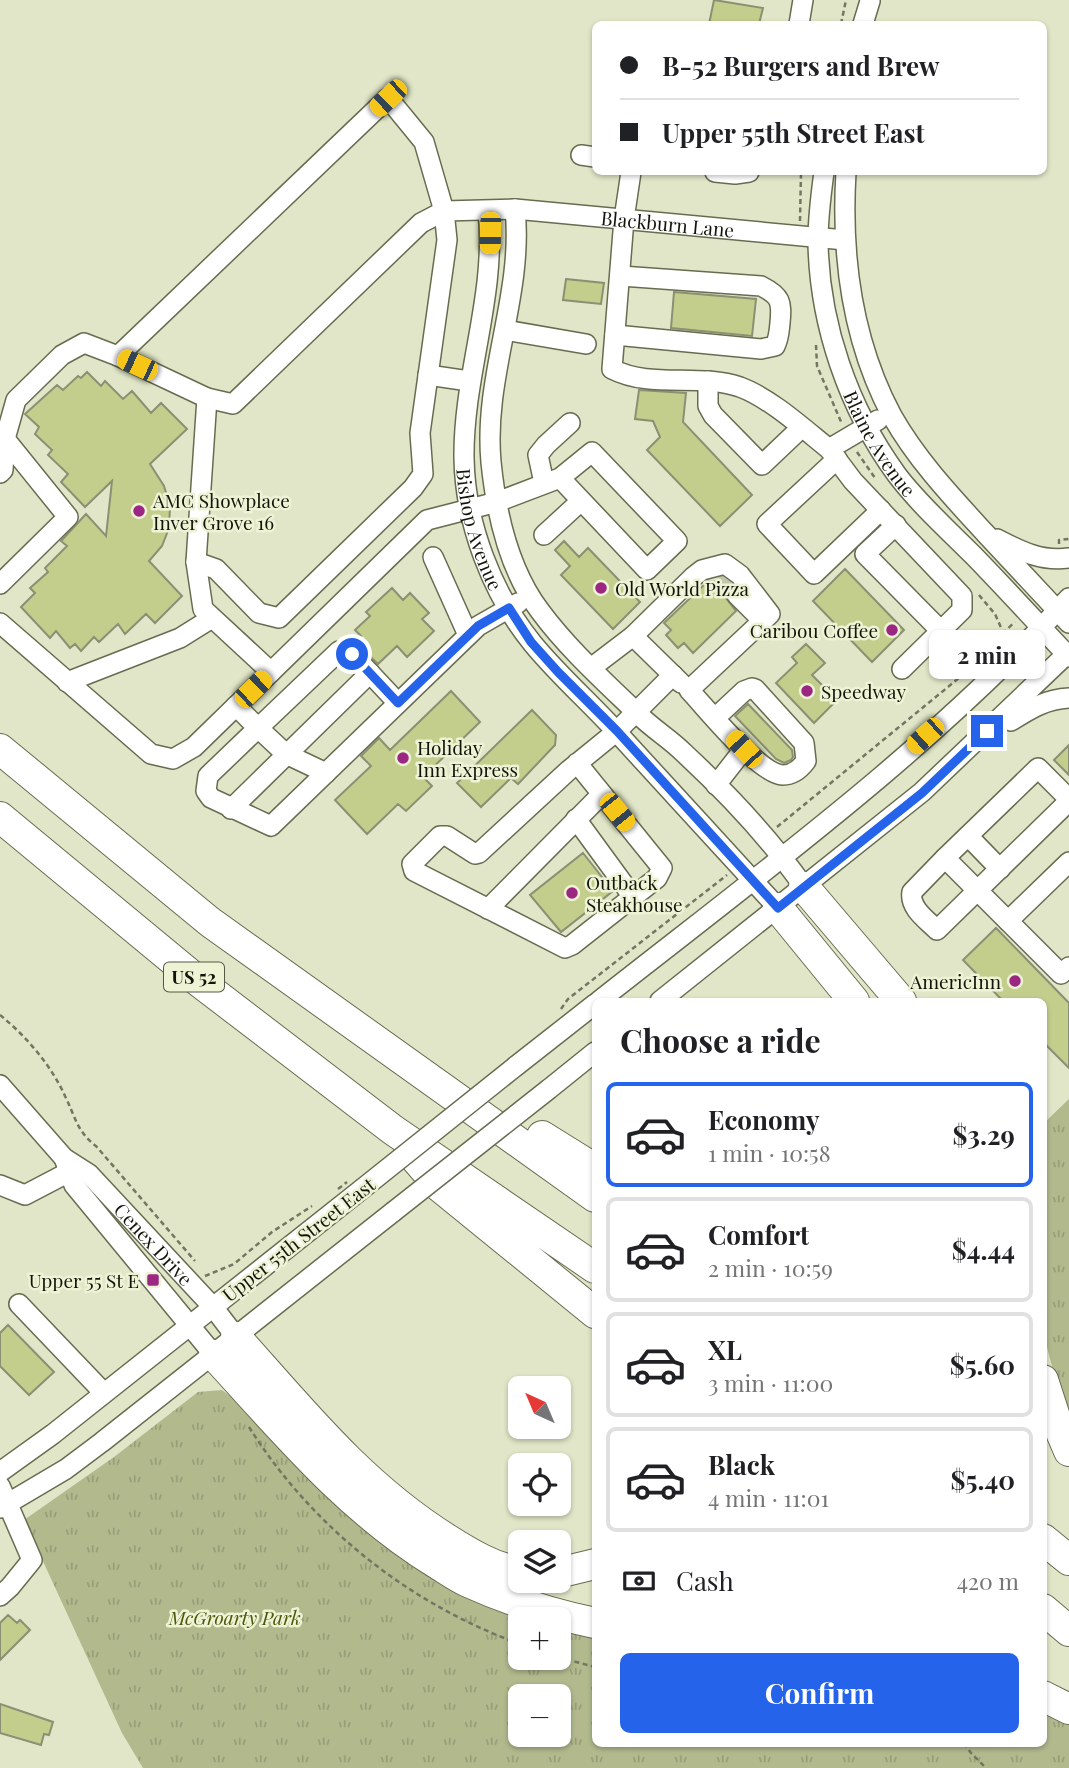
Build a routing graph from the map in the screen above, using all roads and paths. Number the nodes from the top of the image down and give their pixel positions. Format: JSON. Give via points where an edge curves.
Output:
{"nodes":[{"id":1,"x":803,"y":0,"type":"edge"},
{"id":2,"x":846,"y":0,"type":"edge"},
{"id":3,"x":868,"y":0,"type":"edge"},
{"id":4,"x":800,"y":21,"type":"edge"},
{"id":5,"x":842,"y":21,"type":"edge"},
{"id":6,"x":865,"y":21,"type":"edge"},
{"id":7,"x":631,"y":175,"type":"edge"},
{"id":8,"x":824,"y":175,"type":"edge"},
{"id":9,"x":846,"y":175,"type":"edge"},
{"id":10,"x":515,"y":209,"type":"junction"},
{"id":11,"x":444,"y":211,"type":"junction"},
{"id":12,"x":488,"y":211,"type":"junction"},
{"id":13,"x":624,"y":219,"type":"junction"},
{"id":14,"x":818,"y":239,"type":"junction"},
{"id":15,"x":845,"y":240,"type":"junction"},
{"id":16,"x":621,"y":276,"type":"junction"},
{"id":17,"x":505,"y":330,"type":"junction"},
{"id":18,"x":615,"y":335,"type":"junction"},
{"id":19,"x":586,"y":344,"type":"dead end"},
{"id":20,"x":118,"y":356,"type":"junction"},
{"id":21,"x":428,"y":375,"type":"junction"},
{"id":22,"x":469,"y":381,"type":"junction"},
{"id":23,"x":708,"y":381,"type":"junction"},
{"id":24,"x":207,"y":398,"type":"junction"},
{"id":25,"x":891,"y":412,"type":"junction"},
{"id":26,"x":570,"y":423,"type":"dead end"},
{"id":27,"x":867,"y":426,"type":"junction"},
{"id":28,"x":801,"y":428,"type":"junction"},
{"id":29,"x":5,"y":439,"type":"junction"},
{"id":30,"x":833,"y":454,"type":"junction"},
{"id":31,"x":0,"y":473,"type":"edge"},
{"id":32,"x":552,"y":481,"type":"junction"},
{"id":33,"x":581,"y":501,"type":"junction"},
{"id":34,"x":497,"y":502,"type":"junction"},
{"id":35,"x":471,"y":508,"type":"junction"},
{"id":36,"x":874,"y":517,"type":"junction"},
{"id":37,"x":895,"y":525,"type":"junction"},
{"id":38,"x":985,"y":532,"type":"junction"},
{"id":39,"x":544,"y":535,"type":"dead end"},
{"id":40,"x":1069,"y":538,"type":"edge"},
{"id":41,"x":433,"y":557,"type":"dead end"},
{"id":42,"x":1064,"y":559,"type":"edge"},
{"id":43,"x":196,"y":562,"type":"junction"},
{"id":44,"x":329,"y":569,"type":"junction"},
{"id":45,"x":0,"y":584,"type":"edge"},
{"id":46,"x":352,"y":593,"type":"junction"},
{"id":47,"x":531,"y":595,"type":"junction"},
{"id":48,"x":737,"y":595,"type":"tunnel mouth"},
{"id":49,"x":509,"y":608,"type":"junction"},
{"id":50,"x":1028,"y":611,"type":"junction"},
{"id":51,"x":1065,"y":611,"type":"edge"},
{"id":52,"x":766,"y":617,"type":"junction"},
{"id":53,"x":212,"y":618,"type":"junction"},
{"id":54,"x":0,"y":623,"type":"edge"},
{"id":55,"x":1043,"y":626,"type":"junction"},
{"id":56,"x":941,"y":631,"type":"junction"},
{"id":57,"x":468,"y":635,"type":"junction"},
{"id":58,"x":633,"y":636,"type":"junction"},
{"id":59,"x":1068,"y":654,"type":"edge"},
{"id":60,"x":591,"y":668,"type":"junction"},
{"id":61,"x":902,"y":669,"type":"dead end"},
{"id":62,"x":271,"y":672,"type":"junction"},
{"id":63,"x":370,"y":673,"type":"junction"},
{"id":64,"x":673,"y":675,"type":"junction"},
{"id":65,"x":67,"y":682,"type":"junction"},
{"id":66,"x":689,"y":690,"type":"junction"},
{"id":67,"x":1069,"y":698,"type":"edge"},
{"id":68,"x":398,"y":703,"type":"junction"},
{"id":69,"x":236,"y":706,"type":"junction"},
{"id":70,"x":636,"y":711,"type":"junction"},
{"id":71,"x":715,"y":718,"type":"junction"},
{"id":72,"x":258,"y":728,"type":"junction"},
{"id":73,"x":617,"y":731,"type":"junction"},
{"id":74,"x":0,"y":749,"type":"edge"},
{"id":75,"x":744,"y":749,"type":"junction"},
{"id":76,"x":966,"y":751,"type":"junction"},
{"id":77,"x":286,"y":754,"type":"junction"},
{"id":78,"x":577,"y":763,"type":"junction"},
{"id":79,"x":326,"y":773,"type":"junction"},
{"id":80,"x":716,"y":785,"type":"junction"},
{"id":81,"x":602,"y":794,"type":"junction"},
{"id":82,"x":1069,"y":800,"type":"edge"},
{"id":83,"x":232,"y":808,"type":"junction"},
{"id":84,"x":0,"y":817,"type":"edge"},
{"id":85,"x":576,"y":820,"type":"junction"},
{"id":86,"x":767,"y":836,"type":"junction"},
{"id":87,"x":968,"y":836,"type":"junction"},
{"id":88,"x":782,"y":856,"type":"junction"},
{"id":89,"x":945,"y":858,"type":"junction"},
{"id":90,"x":1069,"y":862,"type":"edge"},
{"id":91,"x":738,"y":865,"type":"junction"},
{"id":92,"x":1000,"y":869,"type":"junction"},
{"id":93,"x":752,"y":880,"type":"junction"},
{"id":94,"x":804,"y":887,"type":"junction"},
{"id":95,"x":978,"y":891,"type":"junction"},
{"id":96,"x":633,"y":897,"type":"junction"},
{"id":97,"x":778,"y":908,"type":"junction"},
{"id":98,"x":488,"y":909,"type":"junction"},
{"id":99,"x":1008,"y":921,"type":"junction"},
{"id":100,"x":1067,"y":975,"type":"edge"},
{"id":101,"x":602,"y":998,"type":"edge"},
{"id":102,"x":664,"y":998,"type":"edge"},
{"id":103,"x":852,"y":998,"type":"edge"},
{"id":104,"x":898,"y":998,"type":"edge"},
{"id":105,"x":592,"y":1006,"type":"edge"},
{"id":106,"x":560,"y":1010,"type":"dead end"},
{"id":107,"x":0,"y":1015,"type":"edge"},
{"id":108,"x":391,"y":1051,"type":"junction"},
{"id":109,"x":592,"y":1054,"type":"edge"},
{"id":110,"x":0,"y":1085,"type":"edge"},
{"id":111,"x":393,"y":1130,"type":"junction"},
{"id":112,"x":66,"y":1165,"type":"junction"},
{"id":113,"x":592,"y":1167,"type":"edge"},
{"id":114,"x":0,"y":1185,"type":"edge"},
{"id":115,"x":592,"y":1195,"type":"edge"},
{"id":116,"x":197,"y":1264,"type":"dead end"},
{"id":117,"x":592,"y":1266,"type":"edge"},
{"id":118,"x":19,"y":1304,"type":"dead end"},
{"id":119,"x":213,"y":1307,"type":"junction"},
{"id":120,"x":592,"y":1311,"type":"edge"},
{"id":121,"x":188,"y":1326,"type":"junction"},
{"id":122,"x":225,"y":1346,"type":"junction"},
{"id":123,"x":1047,"y":1392,"type":"edge"},
{"id":124,"x":104,"y":1393,"type":"junction"},
{"id":125,"x":1069,"y":1451,"type":"edge"},
{"id":126,"x":0,"y":1472,"type":"edge"},
{"id":127,"x":3,"y":1499,"type":"edge"},
{"id":128,"x":1047,"y":1542,"type":"edge"},
{"id":129,"x":1069,"y":1560,"type":"edge"},
{"id":130,"x":592,"y":1565,"type":"edge"},
{"id":131,"x":508,"y":1568,"type":"edge"},
{"id":132,"x":571,"y":1570,"type":"edge"},
{"id":133,"x":0,"y":1596,"type":"edge"},
{"id":134,"x":1047,"y":1612,"type":"edge"},
{"id":135,"x":592,"y":1622,"type":"edge"},
{"id":136,"x":1069,"y":1631,"type":"edge"},
{"id":137,"x":571,"y":1661,"type":"edge"},
{"id":138,"x":592,"y":1666,"type":"edge"},
{"id":139,"x":1047,"y":1698,"type":"edge"},
{"id":140,"x":1069,"y":1709,"type":"edge"},
{"id":141,"x":967,"y":1747,"type":"edge"},
{"id":142,"x":986,"y":1768,"type":"edge"}],
"edges":[{"from":1,"to":4,"type":"street"},
{"from":2,"to":5,"type":"path"},
{"from":3,"to":6,"type":"street"},
{"from":7,"to":13,"type":"street"},
{"from":8,"to":14,"type":"street","name":"Blaine Avenue"},
{"from":9,"to":15,"type":"street","name":"Blaine Avenue"},
{"from":10,"to":12,"type":"street","name":"Blackburn Lane"},
{"from":10,"to":13,"type":"street","name":"Blackburn Lane"},
{"from":10,"to":17,"type":"street","name":"Bishop Avenue","via":[[516,265]]},
{"from":11,"to":12,"type":"street","name":"Blackburn Lane"},
{"from":11,"to":20,"type":"street","via":[[424,142],[388,98]]},
{"from":11,"to":21,"type":"street","via":[[447,240]]},
{"from":11,"to":24,"type":"street","via":[[421,223],[233,404]]},
{"from":12,"to":22,"type":"street","name":"Bishop Avenue","via":[[488,279]]},
{"from":13,"to":14,"type":"street","name":"Blackburn Lane"},
{"from":13,"to":16,"type":"street"},
{"from":14,"to":15,"type":"street","name":"Blackburn Lane"},
{"from":14,"to":27,"type":"street","name":"Blaine Avenue","via":[[820,283],[835,349]]},
{"from":15,"to":25,"type":"street","name":"Blaine Avenue","via":[[862,340]]},
{"from":16,"to":18,"type":"street"},
{"from":16,"to":18,"type":"street","via":[[761,286],[778,297],[782,306],[779,339],[775,346],[761,349]]},
{"from":17,"to":19,"type":"street"},
{"from":17,"to":34,"type":"street","name":"Bishop Avenue","via":[[491,419]]},
{"from":18,"to":23,"type":"street","via":[[612,369],[628,378]]},
{"from":20,"to":24,"type":"street"},
{"from":20,"to":29,"type":"street","via":[[85,343],[62,355],[16,400]]},
{"from":21,"to":22,"type":"street"},
{"from":21,"to":44,"type":"street","via":[[420,433],[423,474]]},
{"from":22,"to":35,"type":"street","name":"Bishop Avenue","via":[[464,461]]},
{"from":23,"to":28,"type":"street","via":[[741,388]]},
{"from":23,"to":28,"type":"street","via":[[708,406],[713,415],[762,465]]},
{"from":24,"to":43,"type":"street"},
{"from":25,"to":27,"type":"street"},
{"from":25,"to":38,"type":"street","name":"Blaine Avenue","via":[[937,480]]},
{"from":26,"to":32,"type":"street","via":[[538,455]]},
{"from":27,"to":30,"type":"street"},
{"from":27,"to":50,"type":"street","name":"Blaine Avenue","via":[[916,498]]},
{"from":28,"to":30,"type":"street"},
{"from":29,"to":31,"type":"street"},
{"from":29,"to":45,"type":"street","via":[[68,517]]},
{"from":30,"to":36,"type":"street"},
{"from":30,"to":36,"type":"street","via":[[771,528],[814,574]]},
{"from":32,"to":33,"type":"street"},
{"from":32,"to":33,"type":"street","via":[[592,452],[677,541],[647,570]]},
{"from":32,"to":34,"type":"street"},
{"from":33,"to":39,"type":"street"},
{"from":34,"to":35,"type":"street"},
{"from":34,"to":47,"type":"street","name":"Bishop Avenue","via":[[505,538]]},
{"from":35,"to":46,"type":"street","via":[[427,520]]},
{"from":35,"to":49,"type":"street","name":"Bishop Avenue","via":[[490,572]]},
{"from":36,"to":37,"type":"street"},
{"from":37,"to":56,"type":"street","via":[[962,596],[962,610]]},
{"from":37,"to":56,"type":"street","via":[[866,554]]},
{"from":38,"to":42,"type":"street","via":[[1020,551]]},
{"from":38,"to":51,"type":"street","name":"Blaine Avenue"},
{"from":40,"to":42,"type":"path","via":[[1059,540]]},
{"from":41,"to":57,"type":"street"},
{"from":43,"to":44,"type":"street","via":[[216,569],[259,613],[279,618]]},
{"from":43,"to":53,"type":"street","via":[[203,609]]},
{"from":44,"to":46,"type":"street"},
{"from":46,"to":62,"type":"street"},
{"from":47,"to":49,"type":"street"},
{"from":47,"to":60,"type":"street","name":"Bishop Avenue","via":[[539,611]]},
{"from":48,"to":52,"type":"street"},
{"from":49,"to":57,"type":"street"},
{"from":49,"to":73,"type":"street","name":"Bishop Avenue","via":[[531,642]]},
{"from":50,"to":55,"type":"street","name":"Blaine Avenue"},
{"from":50,"to":86,"type":"path","via":[[976,664]]},
{"from":51,"to":55,"type":"street","name":"Upper 55th Street East"},
{"from":52,"to":58,"type":"street","via":[[725,564],[693,577]]},
{"from":52,"to":66,"type":"street"},
{"from":53,"to":62,"type":"street"},
{"from":53,"to":65,"type":"street","via":[[180,638]]},
{"from":54,"to":65,"type":"street"},
{"from":55,"to":59,"type":"street","name":"Blaine Avenue"},
{"from":55,"to":88,"type":"street","name":"Upper 55th Street East","via":[[915,745]]},
{"from":56,"to":61,"type":"street"},
{"from":57,"to":68,"type":"street"},
{"from":58,"to":60,"type":"street"},
{"from":58,"to":64,"type":"street"},
{"from":59,"to":76,"type":"street"},
{"from":60,"to":70,"type":"street","name":"Bishop Avenue"},
{"from":62,"to":69,"type":"street"},
{"from":63,"to":68,"type":"street"},
{"from":63,"to":72,"type":"street","via":[[352,654],[339,651]]},
{"from":63,"to":77,"type":"street"},
{"from":64,"to":66,"type":"street"},
{"from":64,"to":70,"type":"street"},
{"from":65,"to":69,"type":"street","via":[[151,754],[173,759],[194,747]]},
{"from":66,"to":71,"type":"street"},
{"from":67,"to":76,"type":"street","via":[[1033,707]]},
{"from":68,"to":79,"type":"street"},
{"from":69,"to":72,"type":"street"},
{"from":70,"to":73,"type":"street"},
{"from":70,"to":80,"type":"street","name":"Bishop Avenue"},
{"from":71,"to":75,"type":"street"},
{"from":71,"to":75,"type":"street","via":[[744,691],[755,689],[804,743],[806,761],[799,770],[784,775],[769,771]]},
{"from":72,"to":77,"type":"street"},
{"from":72,"to":83,"type":"street","via":[[208,776],[206,791]]},
{"from":73,"to":78,"type":"street"},
{"from":73,"to":91,"type":"street","name":"Bishop Avenue"},
{"from":74,"to":108,"type":"highway","number":"US 52","via":[[210,922]]},
{"from":75,"to":80,"type":"street"},
{"from":76,"to":94,"type":"street","via":[[922,793]]},
{"from":77,"to":79,"type":"street"},
{"from":77,"to":83,"type":"street"},
{"from":78,"to":81,"type":"street"},
{"from":78,"to":98,"type":"street","via":[[479,853],[440,836],[412,863],[414,871]]},
{"from":79,"to":83,"type":"street","via":[[271,826]]},
{"from":80,"to":86,"type":"street","name":"Bishop Avenue"},
{"from":81,"to":85,"type":"street"},
{"from":81,"to":96,"type":"street","via":[[662,868],[657,878]]},
{"from":82,"to":87,"type":"street","via":[[1038,768]]},
{"from":82,"to":92,"type":"street"},
{"from":84,"to":111,"type":"highway","number":"US 52","via":[[197,980]]},
{"from":85,"to":96,"type":"street"},
{"from":85,"to":98,"type":"street"},
{"from":86,"to":88,"type":"street","name":"Bishop Avenue"},
{"from":87,"to":89,"type":"street"},
{"from":87,"to":92,"type":"street"},
{"from":88,"to":93,"type":"street","name":"Upper 55th Street East"},
{"from":88,"to":94,"type":"street","name":"Bishop Avenue"},
{"from":89,"to":95,"type":"street"},
{"from":89,"to":95,"type":"street","via":[[912,892],[914,907],[937,930]]},
{"from":90,"to":99,"type":"street"},
{"from":91,"to":93,"type":"street","name":"Bishop Avenue"},
{"from":91,"to":106,"type":"path"},
{"from":92,"to":95,"type":"street"},
{"from":93,"to":97,"type":"street","name":"Bishop Avenue"},
{"from":93,"to":101,"type":"street","name":"Upper 55th Street East"},
{"from":94,"to":97,"type":"street"},
{"from":94,"to":104,"type":"highway"},
{"from":95,"to":99,"type":"street"},
{"from":96,"to":98,"type":"street","via":[[565,948]]},
{"from":97,"to":102,"type":"street"},
{"from":97,"to":103,"type":"highway"},
{"from":99,"to":100,"type":"street"},
{"from":105,"to":119,"type":"street","name":"Upper 55th Street East","bridge":true},
{"from":107,"to":116,"type":"path","via":[[41,1056],[85,1138]]},
{"from":108,"to":113,"type":"highway","via":[[475,1094]]},
{"from":108,"to":115,"type":"highway","number":"US 52"},
{"from":109,"to":122,"type":"street","name":"Upper 55th Street East","bridge":true},
{"from":110,"to":112,"type":"street","name":"Cenex Drive"},
{"from":111,"to":117,"type":"highway","number":"US 52"},
{"from":111,"to":120,"type":"highway","via":[[439,1186]]},
{"from":112,"to":114,"type":"street","via":[[24,1195]]},
{"from":112,"to":119,"type":"street","name":"Cenex Drive","via":[[89,1174]]},
{"from":112,"to":121,"type":"street","name":"Cenex Drive","via":[[74,1185]]},
{"from":118,"to":124,"type":"street"},
{"from":119,"to":121,"type":"street","name":"Upper 55th Street East"},
{"from":119,"to":122,"type":"street","name":"Cenex Drive"},
{"from":121,"to":122,"type":"street","name":"Cenex Drive"},
{"from":121,"to":124,"type":"street","name":"Upper 55th Street East"},
{"from":122,"to":127,"type":"street","name":"Upper 55th Street East","via":[[66,1469]]},
{"from":122,"to":131,"type":"highway","via":[[395,1503],[456,1545]]},
{"from":122,"to":135,"type":"highway","via":[[319,1469],[379,1523],[466,1581],[520,1603]]},
{"from":123,"to":125,"type":"highway"},
{"from":124,"to":126,"type":"street","name":"Upper 55th Street East"},
{"from":127,"to":133,"type":"street","via":[[32,1560]]},
{"from":128,"to":129,"type":"highway"},
{"from":130,"to":132,"type":"highway"},
{"from":134,"to":136,"type":"highway"},
{"from":137,"to":138,"type":"path"},
{"from":139,"to":140,"type":"highway"},
{"from":141,"to":142,"type":"path"}]}
